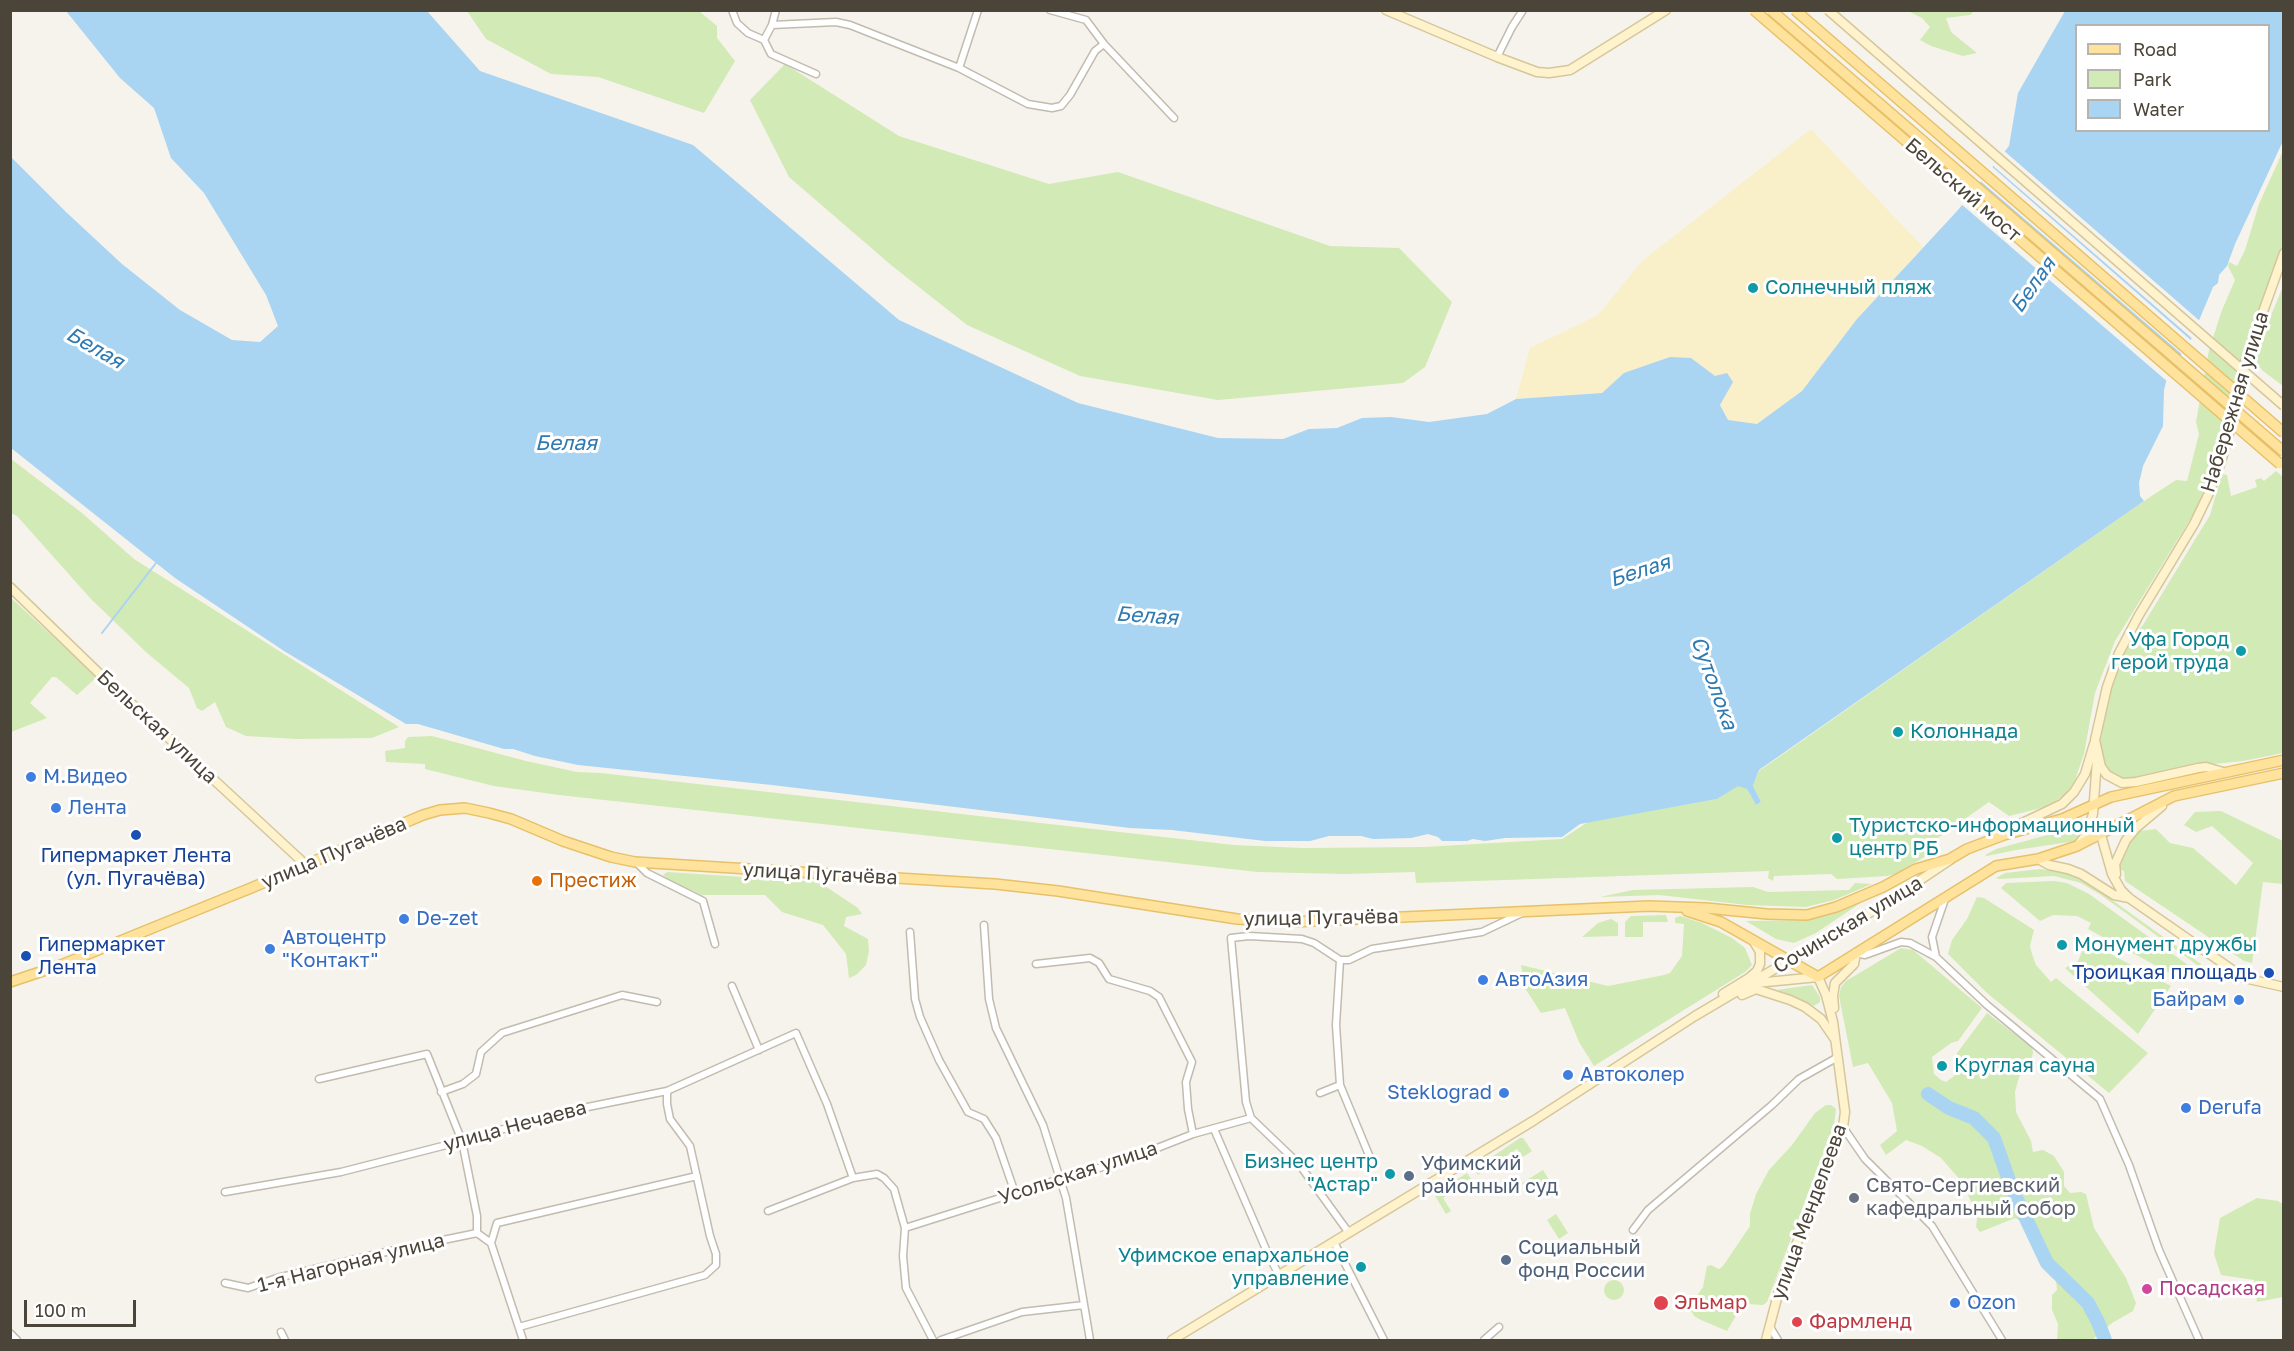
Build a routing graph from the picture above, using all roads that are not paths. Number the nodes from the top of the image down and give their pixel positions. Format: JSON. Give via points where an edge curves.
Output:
{"nodes":[{"id":1,"x":732,"y":10,"type":"edge"},
{"id":2,"x":776,"y":10,"type":"edge"},
{"id":3,"x":978,"y":10,"type":"edge"},
{"id":4,"x":1050,"y":10,"type":"edge"},
{"id":5,"x":1080,"y":10,"type":"edge"},
{"id":6,"x":1386,"y":10,"type":"edge"},
{"id":7,"x":1523,"y":10,"type":"edge"},
{"id":8,"x":1666,"y":10,"type":"edge"},
{"id":9,"x":1754,"y":10,"type":"edge"},
{"id":10,"x":1771,"y":10,"type":"edge"},
{"id":11,"x":1795,"y":10,"type":"edge"},
{"id":12,"x":1828,"y":10,"type":"edge"},
{"id":13,"x":1086,"y":20,"type":"junction"},
{"id":14,"x":772,"y":25,"type":"junction"},
{"id":15,"x":764,"y":40,"type":"junction"},
{"id":16,"x":1104,"y":44,"type":"junction"},
{"id":17,"x":1497,"y":57,"type":"junction"},
{"id":18,"x":959,"y":68,"type":"junction"},
{"id":19,"x":816,"y":74,"type":"dead end"},
{"id":20,"x":1174,"y":118,"type":"dead end"},
{"id":21,"x":2283,"y":253,"type":"edge"},
{"id":22,"x":2283,"y":266,"type":"edge"},
{"id":23,"x":2274,"y":281,"type":"junction"},
{"id":24,"x":2283,"y":406,"type":"edge"},
{"id":25,"x":2271,"y":422,"type":"junction"},
{"id":26,"x":2283,"y":427,"type":"edge"},
{"id":27,"x":2283,"y":433,"type":"edge"},
{"id":28,"x":2283,"y":452,"type":"edge"},
{"id":29,"x":2282,"y":466,"type":"edge"},
{"id":30,"x":10,"y":587,"type":"edge"},
{"id":31,"x":2095,"y":741,"type":"junction"},
{"id":32,"x":2097,"y":751,"type":"junction"},
{"id":33,"x":2283,"y":755,"type":"edge"},
{"id":34,"x":2283,"y":760,"type":"edge"},
{"id":35,"x":2248,"y":767,"type":"junction"},
{"id":36,"x":2223,"y":772,"type":"junction"},
{"id":37,"x":2283,"y":772,"type":"edge"},
{"id":38,"x":2174,"y":796,"type":"junction"},
{"id":39,"x":2095,"y":804,"type":"junction"},
{"id":40,"x":2093,"y":814,"type":"junction"},
{"id":41,"x":2076,"y":824,"type":"junction"},
{"id":42,"x":2031,"y":828,"type":"junction"},
{"id":43,"x":2089,"y":828,"type":"junction"},
{"id":44,"x":2004,"y":835,"type":"junction"},
{"id":45,"x":2101,"y":835,"type":"junction"},
{"id":46,"x":2080,"y":843,"type":"junction"},
{"id":47,"x":2038,"y":859,"type":"junction"},
{"id":48,"x":1950,"y":860,"type":"junction"},
{"id":49,"x":635,"y":862,"type":"junction"},
{"id":50,"x":306,"y":865,"type":"junction"},
{"id":51,"x":1946,"y":895,"type":"junction"},
{"id":52,"x":2129,"y":898,"type":"junction"},
{"id":53,"x":1670,"y":906,"type":"junction"},
{"id":54,"x":1525,"y":911,"type":"junction"},
{"id":55,"x":984,"y":925,"type":"dead end"},
{"id":56,"x":910,"y":932,"type":"dead end"},
{"id":57,"x":1753,"y":940,"type":"junction"},
{"id":58,"x":716,"y":944,"type":"dead end"},
{"id":59,"x":1856,"y":953,"type":"junction"},
{"id":60,"x":1936,"y":957,"type":"junction"},
{"id":61,"x":1340,"y":960,"type":"junction"},
{"id":62,"x":1789,"y":960,"type":"junction"},
{"id":63,"x":1036,"y":963,"type":"dead end"},
{"id":64,"x":1818,"y":977,"type":"junction"},
{"id":65,"x":10,"y":982,"type":"edge"},
{"id":66,"x":1752,"y":984,"type":"junction"},
{"id":67,"x":732,"y":986,"type":"dead end"},
{"id":68,"x":2283,"y":987,"type":"edge"},
{"id":69,"x":657,"y":1002,"type":"dead end"},
{"id":70,"x":1695,"y":1016,"type":"junction"},
{"id":71,"x":1835,"y":1040,"type":"junction"},
{"id":72,"x":759,"y":1050,"type":"junction"},
{"id":73,"x":1838,"y":1057,"type":"junction"},
{"id":74,"x":319,"y":1079,"type":"dead end"},
{"id":75,"x":1340,"y":1085,"type":"junction"},
{"id":76,"x":667,"y":1091,"type":"junction"},
{"id":77,"x":441,"y":1092,"type":"junction"},
{"id":78,"x":1320,"y":1093,"type":"dead end"},
{"id":79,"x":1251,"y":1118,"type":"junction"},
{"id":80,"x":1843,"y":1127,"type":"junction"},
{"id":81,"x":1214,"y":1129,"type":"junction"},
{"id":82,"x":1193,"y":1134,"type":"junction"},
{"id":83,"x":462,"y":1141,"type":"junction"},
{"id":84,"x":1371,"y":1160,"type":"dead end"},
{"id":85,"x":697,"y":1176,"type":"junction"},
{"id":86,"x":853,"y":1178,"type":"junction"},
{"id":87,"x":1060,"y":1179,"type":"junction"},
{"id":88,"x":225,"y":1192,"type":"dead end"},
{"id":89,"x":1015,"y":1193,"type":"junction"},
{"id":90,"x":768,"y":1211,"type":"dead end"},
{"id":91,"x":905,"y":1228,"type":"junction"},
{"id":92,"x":1633,"y":1230,"type":"dead end"},
{"id":93,"x":477,"y":1233,"type":"junction"},
{"id":94,"x":1349,"y":1233,"type":"junction"},
{"id":95,"x":1334,"y":1242,"type":"junction"},
{"id":96,"x":491,"y":1244,"type":"junction"},
{"id":97,"x":1279,"y":1275,"type":"junction"},
{"id":98,"x":225,"y":1283,"type":"dead end"},
{"id":99,"x":1084,"y":1305,"type":"junction"},
{"id":100,"x":519,"y":1327,"type":"junction"},
{"id":101,"x":1499,"y":1327,"type":"dead end"},
{"id":102,"x":1770,"y":1327,"type":"junction"},
{"id":103,"x":281,"y":1332,"type":"dead end"},
{"id":104,"x":10,"y":1333,"type":"edge"},
{"id":105,"x":17,"y":1341,"type":"edge"},
{"id":106,"x":285,"y":1341,"type":"edge"},
{"id":107,"x":523,"y":1341,"type":"edge"},
{"id":108,"x":933,"y":1341,"type":"edge"},
{"id":109,"x":941,"y":1341,"type":"edge"},
{"id":110,"x":1090,"y":1341,"type":"edge"},
{"id":111,"x":1172,"y":1341,"type":"edge"},
{"id":112,"x":1384,"y":1341,"type":"edge"},
{"id":113,"x":1484,"y":1341,"type":"edge"},
{"id":114,"x":1766,"y":1341,"type":"edge"},
{"id":115,"x":1778,"y":1341,"type":"edge"},
{"id":116,"x":2002,"y":1341,"type":"edge"},
{"id":117,"x":2199,"y":1341,"type":"edge"}],
"edges":[{"from":1,"to":15,"type":"street","via":[[737,23]]},
{"from":2,"to":14,"type":"street"},
{"from":3,"to":18,"type":"street"},
{"from":4,"to":13,"type":"street"},
{"from":5,"to":13,"type":"street"},
{"from":6,"to":17,"type":"main road"},
{"from":7,"to":17,"type":"street"},
{"from":8,"to":17,"type":"main road","via":[[1570,70],[1537,72]]},
{"from":9,"to":29,"type":"main road","name":"Бельский мост","bridge":true},
{"from":10,"to":28,"type":"main road","name":"Бельский мост","bridge":true},
{"from":11,"to":25,"type":"main road","name":"Бельский мост","bridge":true},
{"from":12,"to":24,"type":"main road","bridge":true},
{"from":13,"to":16,"type":"street"},
{"from":14,"to":15,"type":"street"},
{"from":14,"to":18,"type":"street","via":[[843,24]]},
{"from":15,"to":19,"type":"street","via":[[771,54]]},
{"from":16,"to":18,"type":"street","via":[[1095,51],[1070,95],[1061,106],[1053,108],[1028,104]]},
{"from":16,"to":20,"type":"street"},
{"from":21,"to":23,"type":"main road","name":"Набережная улица"},
{"from":22,"to":23,"type":"main road","name":"Набережная улица"},
{"from":23,"to":31,"type":"main road","name":"Набережная улица","via":[[2244,365],[2228,438],[2209,493],[2119,652]]},
{"from":25,"to":26,"type":"main road","bridge":true},
{"from":25,"to":27,"type":"main road","name":"Бельский мост","bridge":true},
{"from":30,"to":50,"type":"main road","name":"Бельская улица"},
{"from":31,"to":32,"type":"main road","name":"Набережная улица"},
{"from":31,"to":44,"type":"main road","via":[[2085,774],[2074,792],[2062,804]]},
{"from":32,"to":36,"type":"main road","via":[[2107,775],[2122,783],[2206,767]]},
{"from":32,"to":39,"type":"main road"},
{"from":33,"to":35,"type":"main road"},
{"from":34,"to":35,"type":"main road","name":"Сочинская улица"},
{"from":35,"to":36,"type":"main road","name":"Сочинская улица"},
{"from":36,"to":39,"type":"main road","name":"Сочинская улица","via":[[2121,794]]},
{"from":37,"to":38,"type":"main road","name":"Сочинская улица"},
{"from":38,"to":45,"type":"main road","name":"Сочинская улица"},
{"from":38,"to":52,"type":"main road","via":[[2136,828],[2120,851],[2115,873]]},
{"from":39,"to":40,"type":"main road"},
{"from":39,"to":42,"type":"main road","name":"Сочинская улица"},
{"from":40,"to":43,"type":"main road"},
{"from":40,"to":45,"type":"main road","via":[[2095,829]]},
{"from":41,"to":42,"type":"main road"},
{"from":41,"to":43,"type":"main road"},
{"from":41,"to":46,"type":"main road","via":[[2082,830]]},
{"from":42,"to":44,"type":"main road","name":"Сочинская улица"},
{"from":43,"to":45,"type":"main road"},
{"from":43,"to":46,"type":"main road"},
{"from":44,"to":48,"type":"main road","name":"Сочинская улица"},
{"from":45,"to":46,"type":"main road","name":"Сочинская улица"},
{"from":45,"to":52,"type":"main road","via":[[2112,874]]},
{"from":46,"to":47,"type":"main road","name":"Сочинская улица"},
{"from":47,"to":51,"type":"main road","name":"Сочинская улица","via":[[1996,866]]},
{"from":47,"to":52,"type":"main road","via":[[2081,874],[2114,895]]},
{"from":48,"to":53,"type":"main road","via":[[1916,869],[1854,900],[1807,915]]},
{"from":48,"to":62,"type":"main road","name":"Сочинская улица"},
{"from":49,"to":50,"type":"main road","name":"улица Пугачёва","via":[[563,841],[511,819],[465,808],[423,815]]},
{"from":49,"to":54,"type":"main road","name":"улица Пугачёва","via":[[995,884],[1237,919],[1292,922]]},
{"from":49,"to":58,"type":"street","via":[[647,873],[703,901]]},
{"from":50,"to":65,"type":"main road","name":"улица Пугачёва"},
{"from":51,"to":59,"type":"main road","name":"Сочинская улица"},
{"from":51,"to":60,"type":"street","via":[[1932,937]]},
{"from":52,"to":68,"type":"main road","via":[[2244,978]]},
{"from":53,"to":54,"type":"main road","name":"улица Пугачёва"},
{"from":53,"to":57,"type":"main road","via":[[1721,922]]},
{"from":54,"to":61,"type":"street","via":[[1482,932],[1372,949]]},
{"from":55,"to":87,"type":"street","via":[[989,999],[996,1028],[1043,1125]]},
{"from":56,"to":89,"type":"street","via":[[920,1017],[968,1112],[984,1119],[996,1138]]},
{"from":57,"to":62,"type":"main road"},
{"from":57,"to":70,"type":"main road","via":[[1760,952],[1757,970]]},
{"from":59,"to":60,"type":"street","via":[[1865,955],[1901,942]]},
{"from":59,"to":64,"type":"main road","name":"Сочинская улица"},
{"from":59,"to":71,"type":"main road","via":[[1854,964],[1835,984]]},
{"from":60,"to":117,"type":"street","via":[[2100,1099]]},
{"from":61,"to":75,"type":"street","via":[[1335,1025]]},
{"from":61,"to":79,"type":"street","via":[[1314,942],[1302,939],[1231,938],[1246,1102]]},
{"from":62,"to":64,"type":"main road"},
{"from":62,"to":66,"type":"main road","name":"Сочинская улица"},
{"from":63,"to":82,"type":"street","via":[[1090,958],[1099,963],[1110,979],[1159,997],[1192,1062],[1186,1082]]},
{"from":64,"to":66,"type":"main road","name":"Сочинская улица"},
{"from":64,"to":71,"type":"main road","name":"улица Менделеева"},
{"from":66,"to":70,"type":"main road","name":"Сочинская улица"},
{"from":67,"to":72,"type":"street"},
{"from":69,"to":77,"type":"street","via":[[622,995],[502,1033],[481,1052],[476,1074]]},
{"from":70,"to":71,"type":"main road","via":[[1717,1010],[1756,989],[1805,1007],[1821,1019]]},
{"from":70,"to":94,"type":"main road","name":"Сочинская улица"},
{"from":71,"to":73,"type":"main road","name":"улица Менделеева"},
{"from":72,"to":76,"type":"street","name":"улица Нечаева"},
{"from":72,"to":86,"type":"street","name":"улица Нечаева","via":[[795,1033],[827,1104]]},
{"from":73,"to":80,"type":"main road","name":"улица Менделеева","via":[[1845,1112]]},
{"from":73,"to":92,"type":"street","via":[[1799,1079],[1648,1210]]},
{"from":74,"to":77,"type":"street","via":[[427,1054]]},
{"from":75,"to":78,"type":"street"},
{"from":75,"to":84,"type":"street"},
{"from":76,"to":83,"type":"street","name":"улица Нечаева","via":[[563,1112]]},
{"from":76,"to":85,"type":"street","via":[[670,1119],[690,1146]]},
{"from":77,"to":83,"type":"street"},
{"from":79,"to":81,"type":"street","name":"Усольская улица"},
{"from":79,"to":94,"type":"street","via":[[1299,1164]]},
{"from":80,"to":102,"type":"main road","name":"улица Менделеева","via":[[1781,1283]]},
{"from":80,"to":116,"type":"street","via":[[1865,1159],[1931,1224]]},
{"from":81,"to":82,"type":"street","name":"Усольская улица"},
{"from":81,"to":97,"type":"street"},
{"from":82,"to":87,"type":"street","name":"Усольская улица","via":[[1124,1161]]},
{"from":83,"to":88,"type":"street","name":"улица Нечаева","via":[[340,1172]]},
{"from":83,"to":93,"type":"street"},
{"from":85,"to":96,"type":"street","via":[[497,1224]]},
{"from":85,"to":100,"type":"street","via":[[716,1254],[716,1265],[705,1275]]},
{"from":86,"to":90,"type":"street"},
{"from":86,"to":91,"type":"street","via":[[877,1174],[884,1178],[894,1189]]},
{"from":87,"to":89,"type":"street","name":"Усольская улица"},
{"from":87,"to":99,"type":"street"},
{"from":89,"to":91,"type":"street","name":"Усольская улица"},
{"from":91,"to":108,"type":"street","via":[[906,1288]]},
{"from":93,"to":96,"type":"street"},
{"from":93,"to":98,"type":"street","name":"1-я Нагорная улица","via":[[248,1288]]},
{"from":94,"to":95,"type":"main road","name":"Сочинская улица"},
{"from":95,"to":97,"type":"main road","name":"Сочинская улица"},
{"from":95,"to":112,"type":"street"},
{"from":96,"to":100,"type":"street"},
{"from":97,"to":111,"type":"main road","name":"Сочинская улица"},
{"from":99,"to":109,"type":"street","via":[[1022,1312]]},
{"from":99,"to":110,"type":"street"},
{"from":100,"to":107,"type":"street"},
{"from":101,"to":113,"type":"street"},
{"from":102,"to":114,"type":"main road","name":"улица Менделеева"},
{"from":102,"to":115,"type":"street"},
{"from":103,"to":106,"type":"street"},
{"from":104,"to":105,"type":"street"}]}
